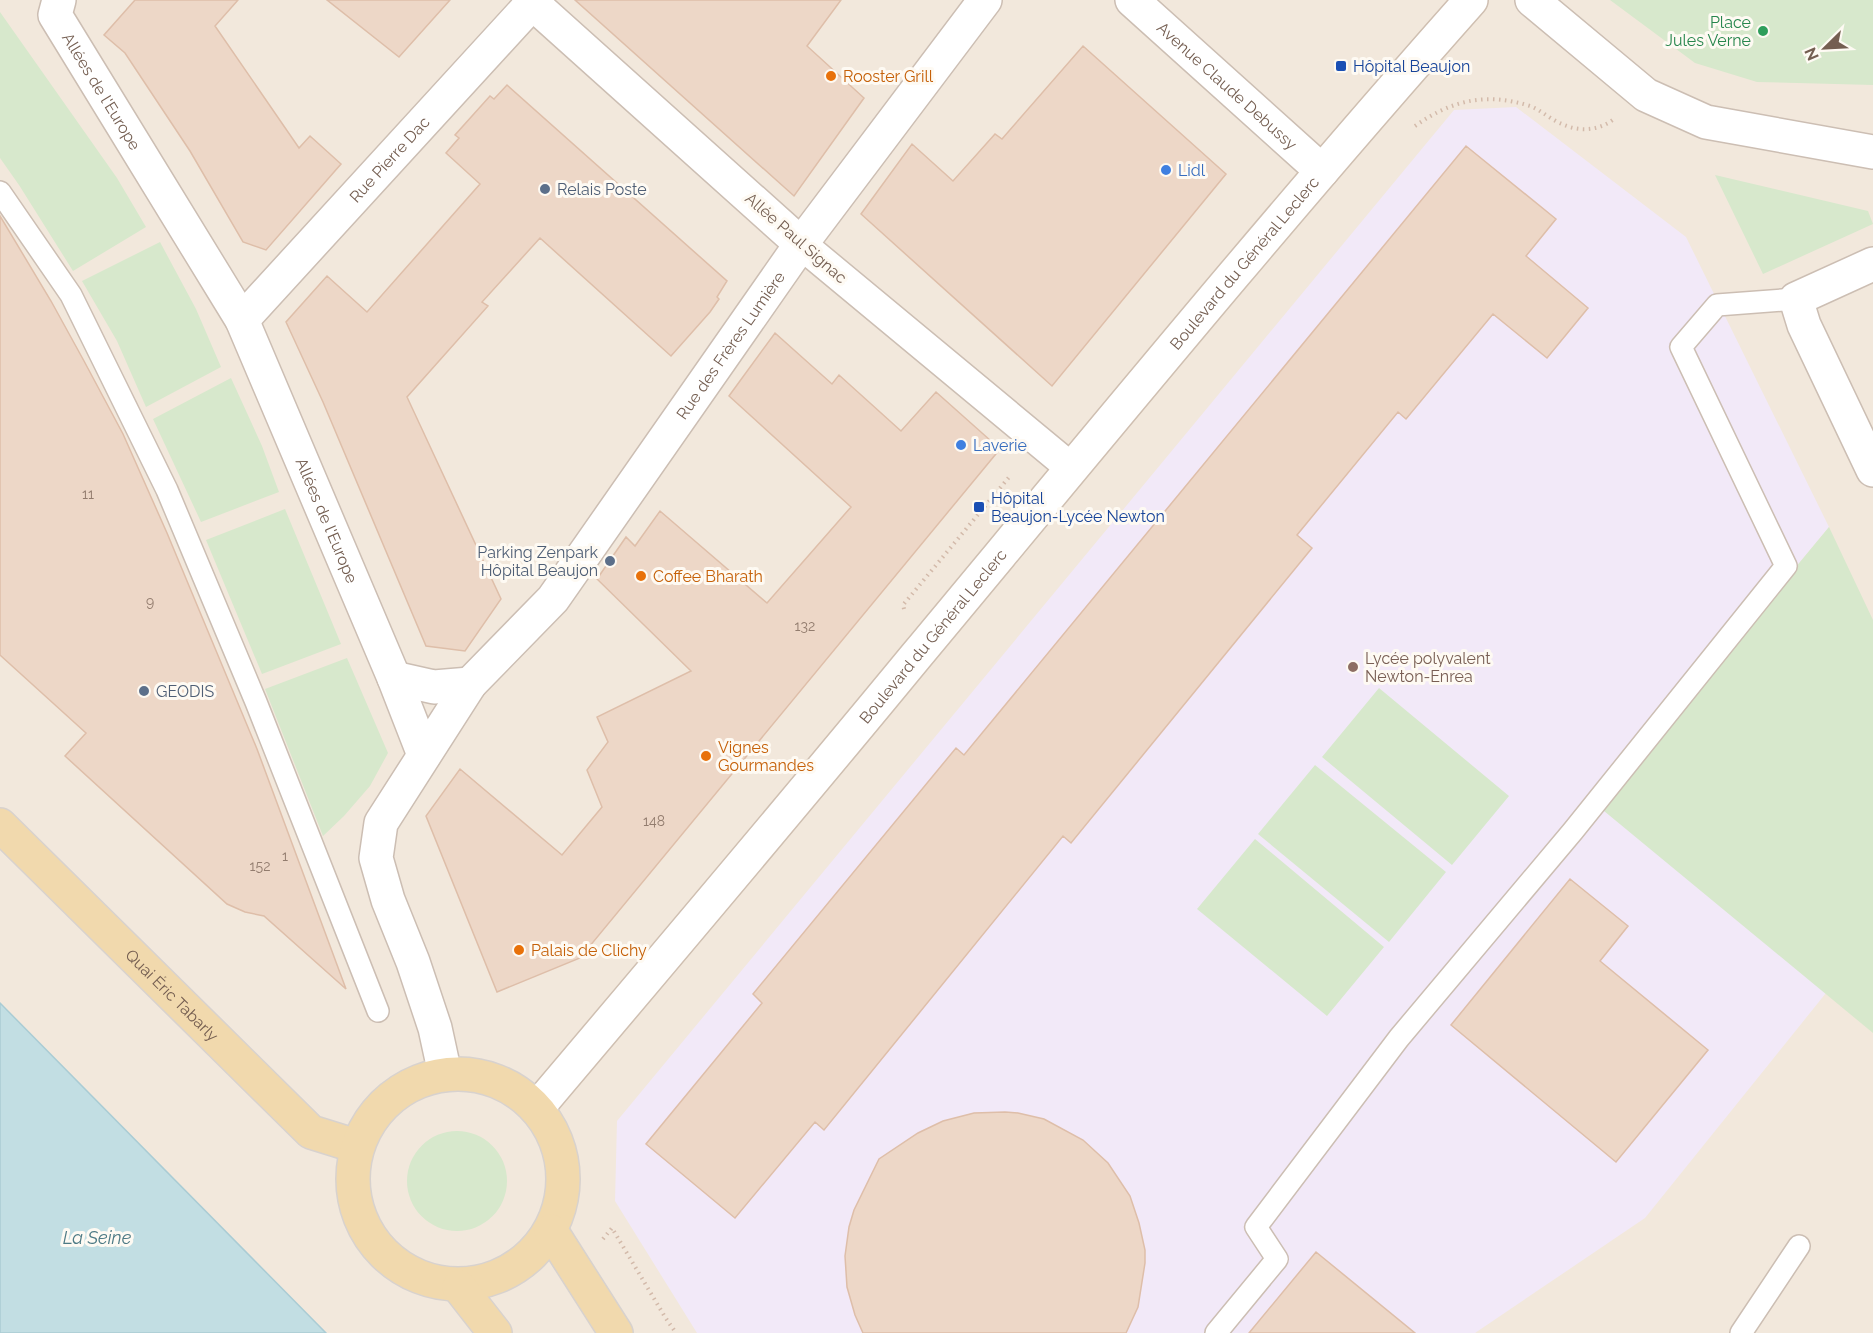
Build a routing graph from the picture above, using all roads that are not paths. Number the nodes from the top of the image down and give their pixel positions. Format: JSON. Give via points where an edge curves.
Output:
{"nodes":[{"id":1,"x":985,"y":0,"type":"edge"},
{"id":2,"x":1132,"y":0,"type":"edge"},
{"id":3,"x":1471,"y":0,"type":"edge"},
{"id":4,"x":1532,"y":0,"type":"edge"},
{"id":5,"x":532,"y":1,"type":"edge"},
{"id":6,"x":51,"y":5,"type":"edge"},
{"id":7,"x":1873,"y":152,"type":"edge"},
{"id":8,"x":1322,"y":171,"type":"junction"},
{"id":9,"x":0,"y":192,"type":"edge"},
{"id":10,"x":801,"y":244,"type":"junction"},
{"id":11,"x":1873,"y":264,"type":"edge"},
{"id":12,"x":1796,"y":299,"type":"junction"},
{"id":13,"x":242,"y":320,"type":"junction"},
{"id":14,"x":1071,"y":468,"type":"junction"},
{"id":15,"x":1873,"y":470,"type":"edge"},
{"id":16,"x":394,"y":678,"type":"junction"},
{"id":17,"x":470,"y":684,"type":"junction"},
{"id":18,"x":424,"y":755,"type":"junction"},
{"id":19,"x":0,"y":825,"type":"edge"},
{"id":20,"x":378,"y":1011,"type":"dead end"},
{"id":21,"x":445,"y":1074,"type":"junction"},
{"id":22,"x":537,"y":1108,"type":"junction"},
{"id":23,"x":356,"y":1146,"type":"junction"},
{"id":24,"x":551,"y":1231,"type":"junction"},
{"id":25,"x":1799,"y":1246,"type":"dead end"},
{"id":26,"x":459,"y":1287,"type":"junction"},
{"id":27,"x":495,"y":1333,"type":"edge"},
{"id":28,"x":616,"y":1333,"type":"edge"},
{"id":29,"x":1215,"y":1333,"type":"edge"},
{"id":30,"x":1741,"y":1333,"type":"edge"}],
"edges":[{"from":1,"to":10,"type":"street","name":"Rue des Frères Lumière"},
{"from":2,"to":8,"type":"street","name":"Avenue Claude Debussy"},
{"from":3,"to":8,"type":"street","name":"Boulevard du Général Leclerc"},
{"from":4,"to":7,"type":"street","via":[[1646,94],[1706,122]]},
{"from":5,"to":10,"type":"street","name":"Allée Paul Signac"},
{"from":5,"to":13,"type":"street","name":"Rue Pierre Dac"},
{"from":6,"to":13,"type":"street","name":"Allées de l'Europe"},
{"from":8,"to":14,"type":"street","name":"Boulevard du Général Leclerc"},
{"from":9,"to":20,"type":"lane","via":[[71,295],[167,490]]},
{"from":10,"to":14,"type":"street","name":"Allée Paul Signac"},
{"from":10,"to":17,"type":"street","name":"Rue des Frères Lumière","via":[[553,599]]},
{"from":11,"to":12,"type":"street"},
{"from":12,"to":15,"type":"street","via":[[1804,325]]},
{"from":12,"to":29,"type":"lane","via":[[1717,305],[1681,347],[1786,566],[1573,831],[1399,1038],[1256,1227],[1277,1259]]},
{"from":13,"to":16,"type":"street","name":"Allées de l'Europe"},
{"from":14,"to":22,"type":"street","name":"Boulevard du Général Leclerc"},
{"from":16,"to":17,"type":"street","via":[[434,687]]},
{"from":16,"to":18,"type":"street","name":"Allées de l'Europe"},
{"from":17,"to":18,"type":"street","name":"Rue des Frères Lumière"},
{"from":18,"to":21,"type":"street","via":[[381,823],[376,858],[435,1028]]},
{"from":19,"to":23,"type":"main road","name":"Quai Éric Tabarly","via":[[311,1132]]},
{"from":21,"to":22,"type":"main road","via":[[478,1075],[510,1087]]},
{"from":21,"to":23,"type":"main road","via":[[407,1086],[384,1102],[367,1123]]},
{"from":22,"to":24,"type":"main road","via":[[558,1146],[564,1189]]},
{"from":23,"to":26,"type":"main road","via":[[353,1197],[372,1243],[411,1275]]},
{"from":24,"to":26,"type":"main road","via":[[528,1260],[496,1280]]},
{"from":24,"to":28,"type":"main road"},
{"from":25,"to":30,"type":"lane"},
{"from":26,"to":27,"type":"main road"}]}
